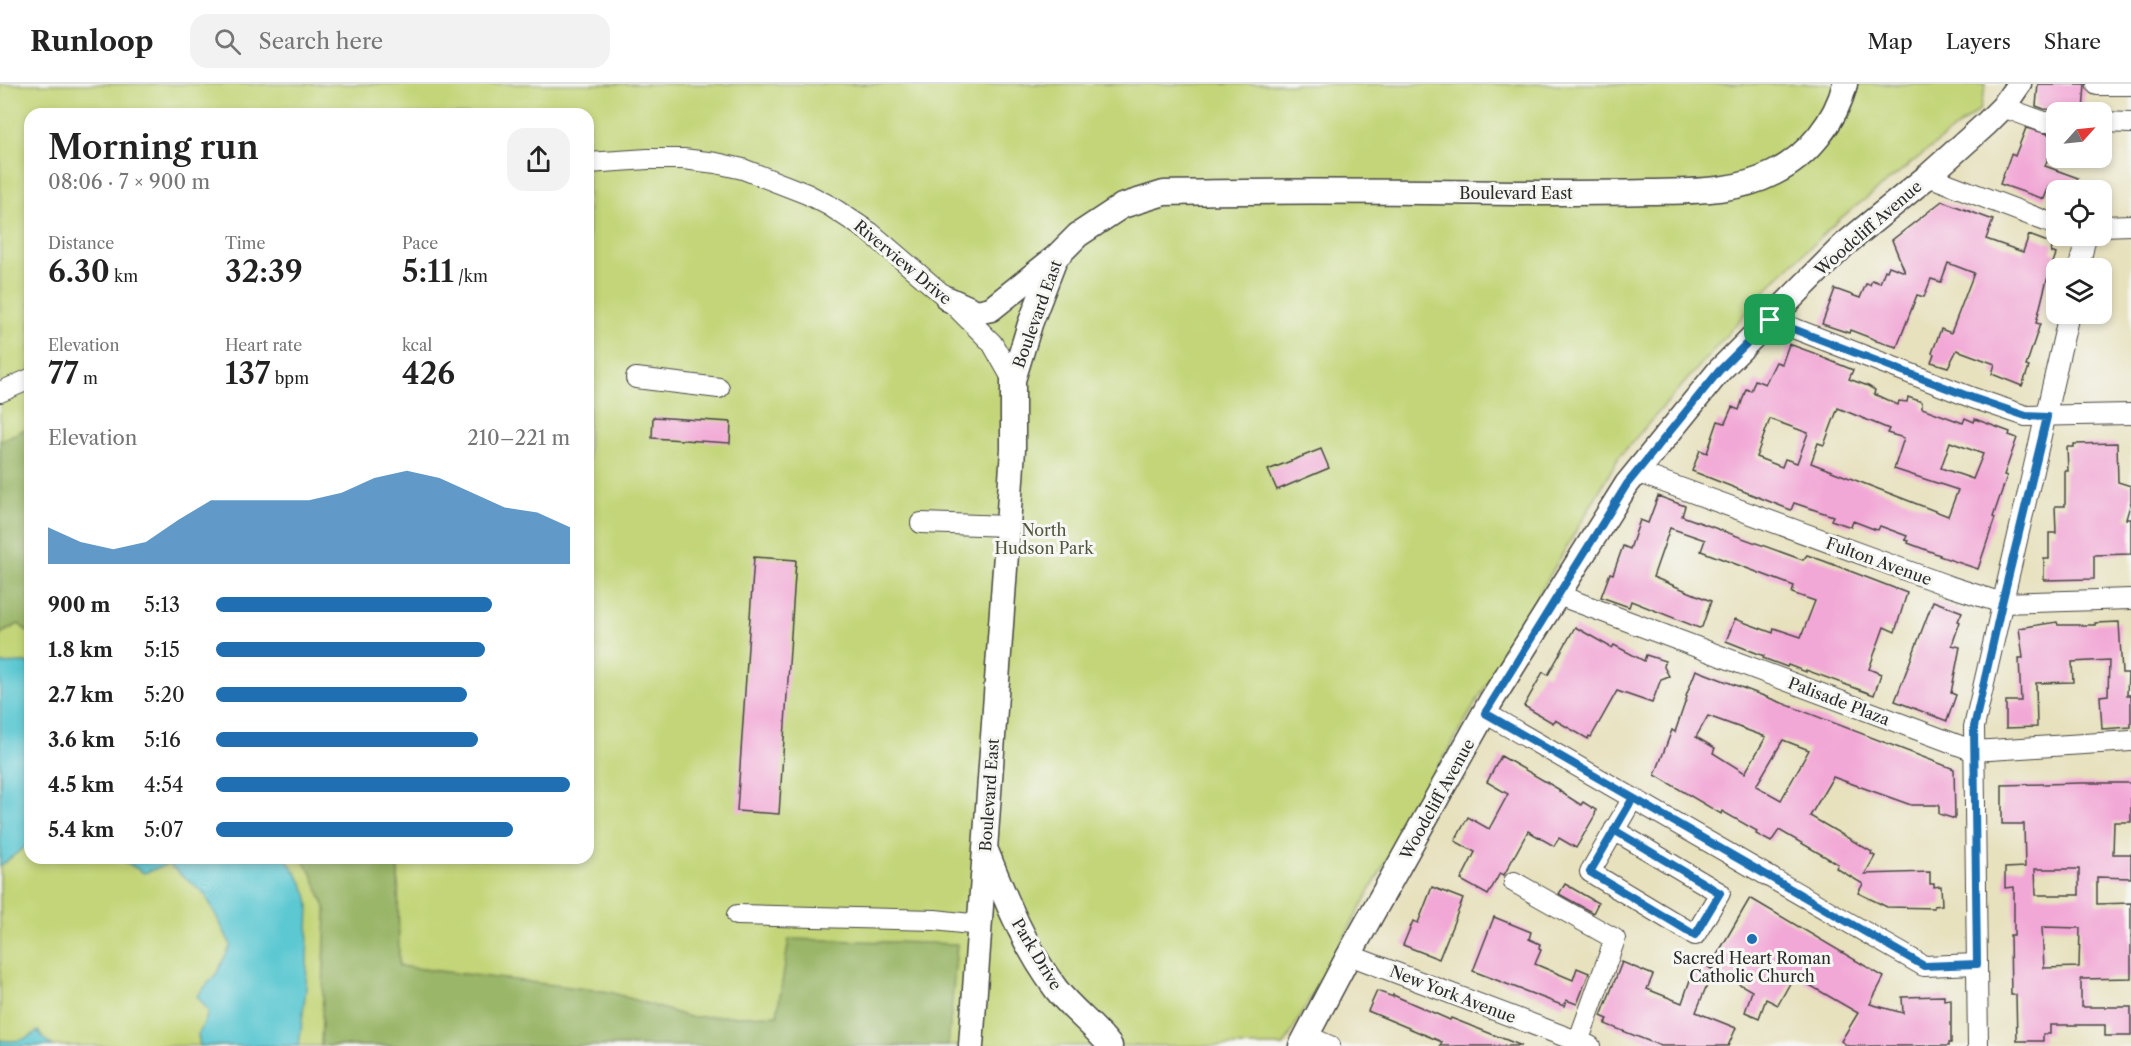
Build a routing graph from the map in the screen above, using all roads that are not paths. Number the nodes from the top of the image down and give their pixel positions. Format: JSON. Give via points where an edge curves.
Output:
{"nodes":[{"id":1,"x":1845,"y":84,"type":"edge"},
{"id":2,"x":2019,"y":84,"type":"edge"},
{"id":3,"x":2097,"y":85,"type":"edge"},
{"id":4,"x":2131,"y":85,"type":"edge"},
{"id":5,"x":2003,"y":107,"type":"junction"},
{"id":6,"x":2046,"y":122,"type":"edge"},
{"id":7,"x":2112,"y":122,"type":"edge"},
{"id":8,"x":2131,"y":123,"type":"edge"},
{"id":9,"x":594,"y":163,"type":"edge"},
{"id":10,"x":1928,"y":176,"type":"junction"},
{"id":11,"x":2046,"y":221,"type":"edge"},
{"id":12,"x":2131,"y":225,"type":"edge"},
{"id":13,"x":2112,"y":226,"type":"edge"},
{"id":14,"x":1056,"y":257,"type":"junction"},
{"id":15,"x":948,"y":298,"type":"junction"},
{"id":16,"x":1770,"y":320,"type":"junction"},
{"id":17,"x":2067,"y":324,"type":"edge"},
{"id":18,"x":636,"y":378,"type":"dead end"},
{"id":19,"x":1013,"y":380,"type":"junction"},
{"id":20,"x":24,"y":382,"type":"edge"},
{"id":21,"x":719,"y":388,"type":"dead end"},
{"id":22,"x":0,"y":392,"type":"edge"},
{"id":23,"x":2131,"y":414,"type":"edge"},
{"id":24,"x":2047,"y":417,"type":"junction"},
{"id":25,"x":1636,"y":472,"type":"junction"},
{"id":26,"x":921,"y":523,"type":"dead end"},
{"id":27,"x":1008,"y":526,"type":"junction"},
{"id":28,"x":1558,"y":595,"type":"junction"},
{"id":29,"x":2131,"y":599,"type":"edge"},
{"id":30,"x":2002,"y":603,"type":"junction"},
{"id":31,"x":1485,"y":713,"type":"junction"},
{"id":32,"x":2131,"y":741,"type":"edge"},
{"id":33,"x":1974,"y":751,"type":"junction"},
{"id":34,"x":1633,"y":798,"type":"junction"},
{"id":35,"x":1614,"y":830,"type":"junction"},
{"id":36,"x":985,"y":847,"type":"junction"},
{"id":37,"x":1514,"y":882,"type":"dead end"},
{"id":38,"x":737,"y":915,"type":"dead end"},
{"id":39,"x":980,"y":924,"type":"junction"},
{"id":40,"x":1349,"y":955,"type":"junction"},
{"id":41,"x":1977,"y":964,"type":"junction"},
{"id":42,"x":1304,"y":1041,"type":"edge"},
{"id":43,"x":1584,"y":1044,"type":"edge"},
{"id":44,"x":971,"y":1046,"type":"edge"},
{"id":45,"x":1110,"y":1046,"type":"edge"},
{"id":46,"x":1330,"y":1046,"type":"edge"},
{"id":47,"x":1978,"y":1046,"type":"edge"}],
"edges":[{"from":1,"to":14,"type":"main road","name":"Boulevard East","via":[[1828,125],[1790,164],[1754,181],[1716,190],[1164,193],[1122,206],[1078,236]]},
{"from":2,"to":5,"type":"main road","name":"Woodcliff Avenue"},
{"from":3,"to":4,"type":"street"},
{"from":5,"to":6,"type":"street"},
{"from":5,"to":10,"type":"main road","name":"Woodcliff Avenue"},
{"from":7,"to":8,"type":"street"},
{"from":9,"to":15,"type":"street","name":"Riverview Drive","via":[[682,159],[743,169],[830,206],[871,233]]},
{"from":10,"to":11,"type":"street"},
{"from":10,"to":16,"type":"main road","name":"Woodcliff Avenue","via":[[1844,245]]},
{"from":12,"to":13,"type":"street"},
{"from":14,"to":15,"type":"main road","via":[[989,310],[977,312]]},
{"from":14,"to":19,"type":"main road","name":"Boulevard East"},
{"from":15,"to":19,"type":"street","name":"Riverview Drive","via":[[992,343]]},
{"from":16,"to":24,"type":"street","via":[[1973,398],[2026,416]]},
{"from":16,"to":25,"type":"main road","name":"Woodcliff Avenue","via":[[1719,371]]},
{"from":17,"to":24,"type":"street"},
{"from":18,"to":21,"type":"street"},
{"from":19,"to":27,"type":"main road","name":"Boulevard East"},
{"from":20,"to":22,"type":"street"},
{"from":23,"to":24,"type":"street"},
{"from":24,"to":30,"type":"street"},
{"from":25,"to":28,"type":"main road","name":"Woodcliff Avenue"},
{"from":25,"to":30,"type":"street","name":"Fulton Avenue"},
{"from":26,"to":27,"type":"street"},
{"from":27,"to":36,"type":"main road","name":"Boulevard East"},
{"from":28,"to":31,"type":"main road","name":"Woodcliff Avenue"},
{"from":28,"to":33,"type":"street","name":"Palisade Plaza"},
{"from":29,"to":30,"type":"street","name":"Fulton Avenue"},
{"from":30,"to":33,"type":"street","via":[[1974,727]]},
{"from":31,"to":34,"type":"street"},
{"from":31,"to":40,"type":"main road","name":"Woodcliff Avenue"},
{"from":32,"to":33,"type":"street","name":"Palisade Plaza"},
{"from":33,"to":41,"type":"street"},
{"from":34,"to":35,"type":"street"},
{"from":34,"to":41,"type":"street","via":[[1924,966]]},
{"from":35,"to":35,"type":"street","via":[[1720,893],[1695,935],[1590,872]]},
{"from":36,"to":39,"type":"main road","name":"Boulevard East"},
{"from":36,"to":45,"type":"main road","name":"Park Drive","via":[[1017,924],[1043,968],[1057,989]]},
{"from":37,"to":43,"type":"street","via":[[1615,939]]},
{"from":38,"to":39,"type":"street"},
{"from":39,"to":44,"type":"main road","name":"Boulevard East"},
{"from":40,"to":42,"type":"main road","name":"Woodcliff Avenue"},
{"from":40,"to":43,"type":"street","name":"New York Avenue"},
{"from":41,"to":47,"type":"street"},
{"from":42,"to":46,"type":"street"}]}
